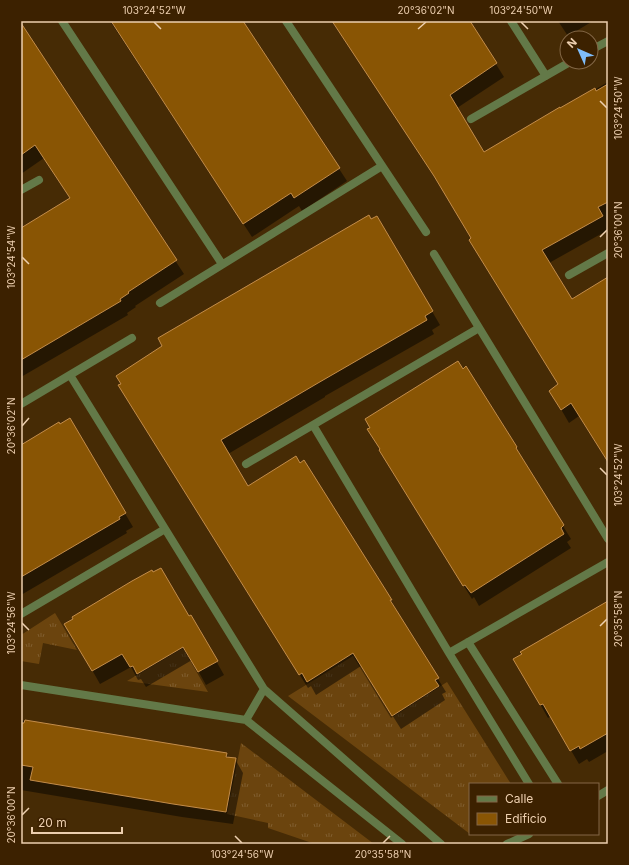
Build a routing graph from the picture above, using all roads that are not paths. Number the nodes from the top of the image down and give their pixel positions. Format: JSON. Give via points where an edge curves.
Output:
{"nodes":[{"id":1,"x":62,"y":21,"type":"edge"},
{"id":2,"x":286,"y":21,"type":"edge"},
{"id":3,"x":511,"y":21,"type":"edge"},
{"id":4,"x":608,"y":40,"type":"edge"},
{"id":5,"x":599,"y":45,"type":"edge"},
{"id":6,"x":559,"y":68,"type":"edge"},
{"id":7,"x":546,"y":76,"type":"junction"},
{"id":8,"x":471,"y":119,"type":"dead end"},
{"id":9,"x":382,"y":166,"type":"junction"},
{"id":10,"x":39,"y":180,"type":"dead end"},
{"id":11,"x":21,"y":190,"type":"edge"},
{"id":12,"x":426,"y":232,"type":"dead end"},
{"id":13,"x":608,"y":253,"type":"edge"},
{"id":14,"x":434,"y":254,"type":"dead end"},
{"id":15,"x":222,"y":264,"type":"junction"},
{"id":16,"x":569,"y":275,"type":"dead end"},
{"id":17,"x":160,"y":303,"type":"dead end"},
{"id":18,"x":479,"y":328,"type":"junction"},
{"id":19,"x":132,"y":338,"type":"dead end"},
{"id":20,"x":70,"y":375,"type":"junction"},
{"id":21,"x":21,"y":404,"type":"edge"},
{"id":22,"x":313,"y":425,"type":"junction"},
{"id":23,"x":246,"y":464,"type":"dead end"},
{"id":24,"x":165,"y":529,"type":"junction"},
{"id":25,"x":608,"y":539,"type":"edge"},
{"id":26,"x":608,"y":562,"type":"edge"},
{"id":27,"x":21,"y":614,"type":"edge"},
{"id":28,"x":468,"y":642,"type":"junction"},
{"id":29,"x":449,"y":653,"type":"junction"},
{"id":30,"x":21,"y":685,"type":"edge"},
{"id":31,"x":264,"y":689,"type":"junction"},
{"id":32,"x":246,"y":720,"type":"junction"},
{"id":33,"x":529,"y":783,"type":"edge"},
{"id":34,"x":557,"y":783,"type":"edge"},
{"id":35,"x":608,"y":790,"type":"edge"},
{"id":36,"x":599,"y":795,"type":"edge"},
{"id":37,"x":527,"y":835,"type":"edge"},
{"id":38,"x":512,"y":843,"type":"edge"},
{"id":39,"x":402,"y":844,"type":"edge"},
{"id":40,"x":441,"y":844,"type":"edge"}],
"edges":[{"from":1,"to":15,"type":"street"},
{"from":2,"to":9,"type":"street"},
{"from":3,"to":7,"type":"street"},
{"from":4,"to":5,"type":"street"},
{"from":6,"to":7,"type":"street"},
{"from":7,"to":8,"type":"street"},
{"from":9,"to":12,"type":"street"},
{"from":9,"to":15,"type":"street"},
{"from":10,"to":11,"type":"street"},
{"from":13,"to":16,"type":"street"},
{"from":14,"to":18,"type":"street"},
{"from":15,"to":17,"type":"street"},
{"from":18,"to":22,"type":"street"},
{"from":18,"to":25,"type":"street"},
{"from":19,"to":20,"type":"street"},
{"from":20,"to":21,"type":"street"},
{"from":20,"to":24,"type":"street"},
{"from":22,"to":23,"type":"street"},
{"from":22,"to":29,"type":"street"},
{"from":24,"to":27,"type":"street"},
{"from":24,"to":31,"type":"street"},
{"from":26,"to":28,"type":"street"},
{"from":28,"to":29,"type":"street"},
{"from":28,"to":34,"type":"street"},
{"from":29,"to":33,"type":"street"},
{"from":30,"to":32,"type":"street"},
{"from":31,"to":32,"type":"street"},
{"from":31,"to":40,"type":"street"},
{"from":32,"to":39,"type":"street"},
{"from":35,"to":36,"type":"street"},
{"from":37,"to":38,"type":"street"}]}
